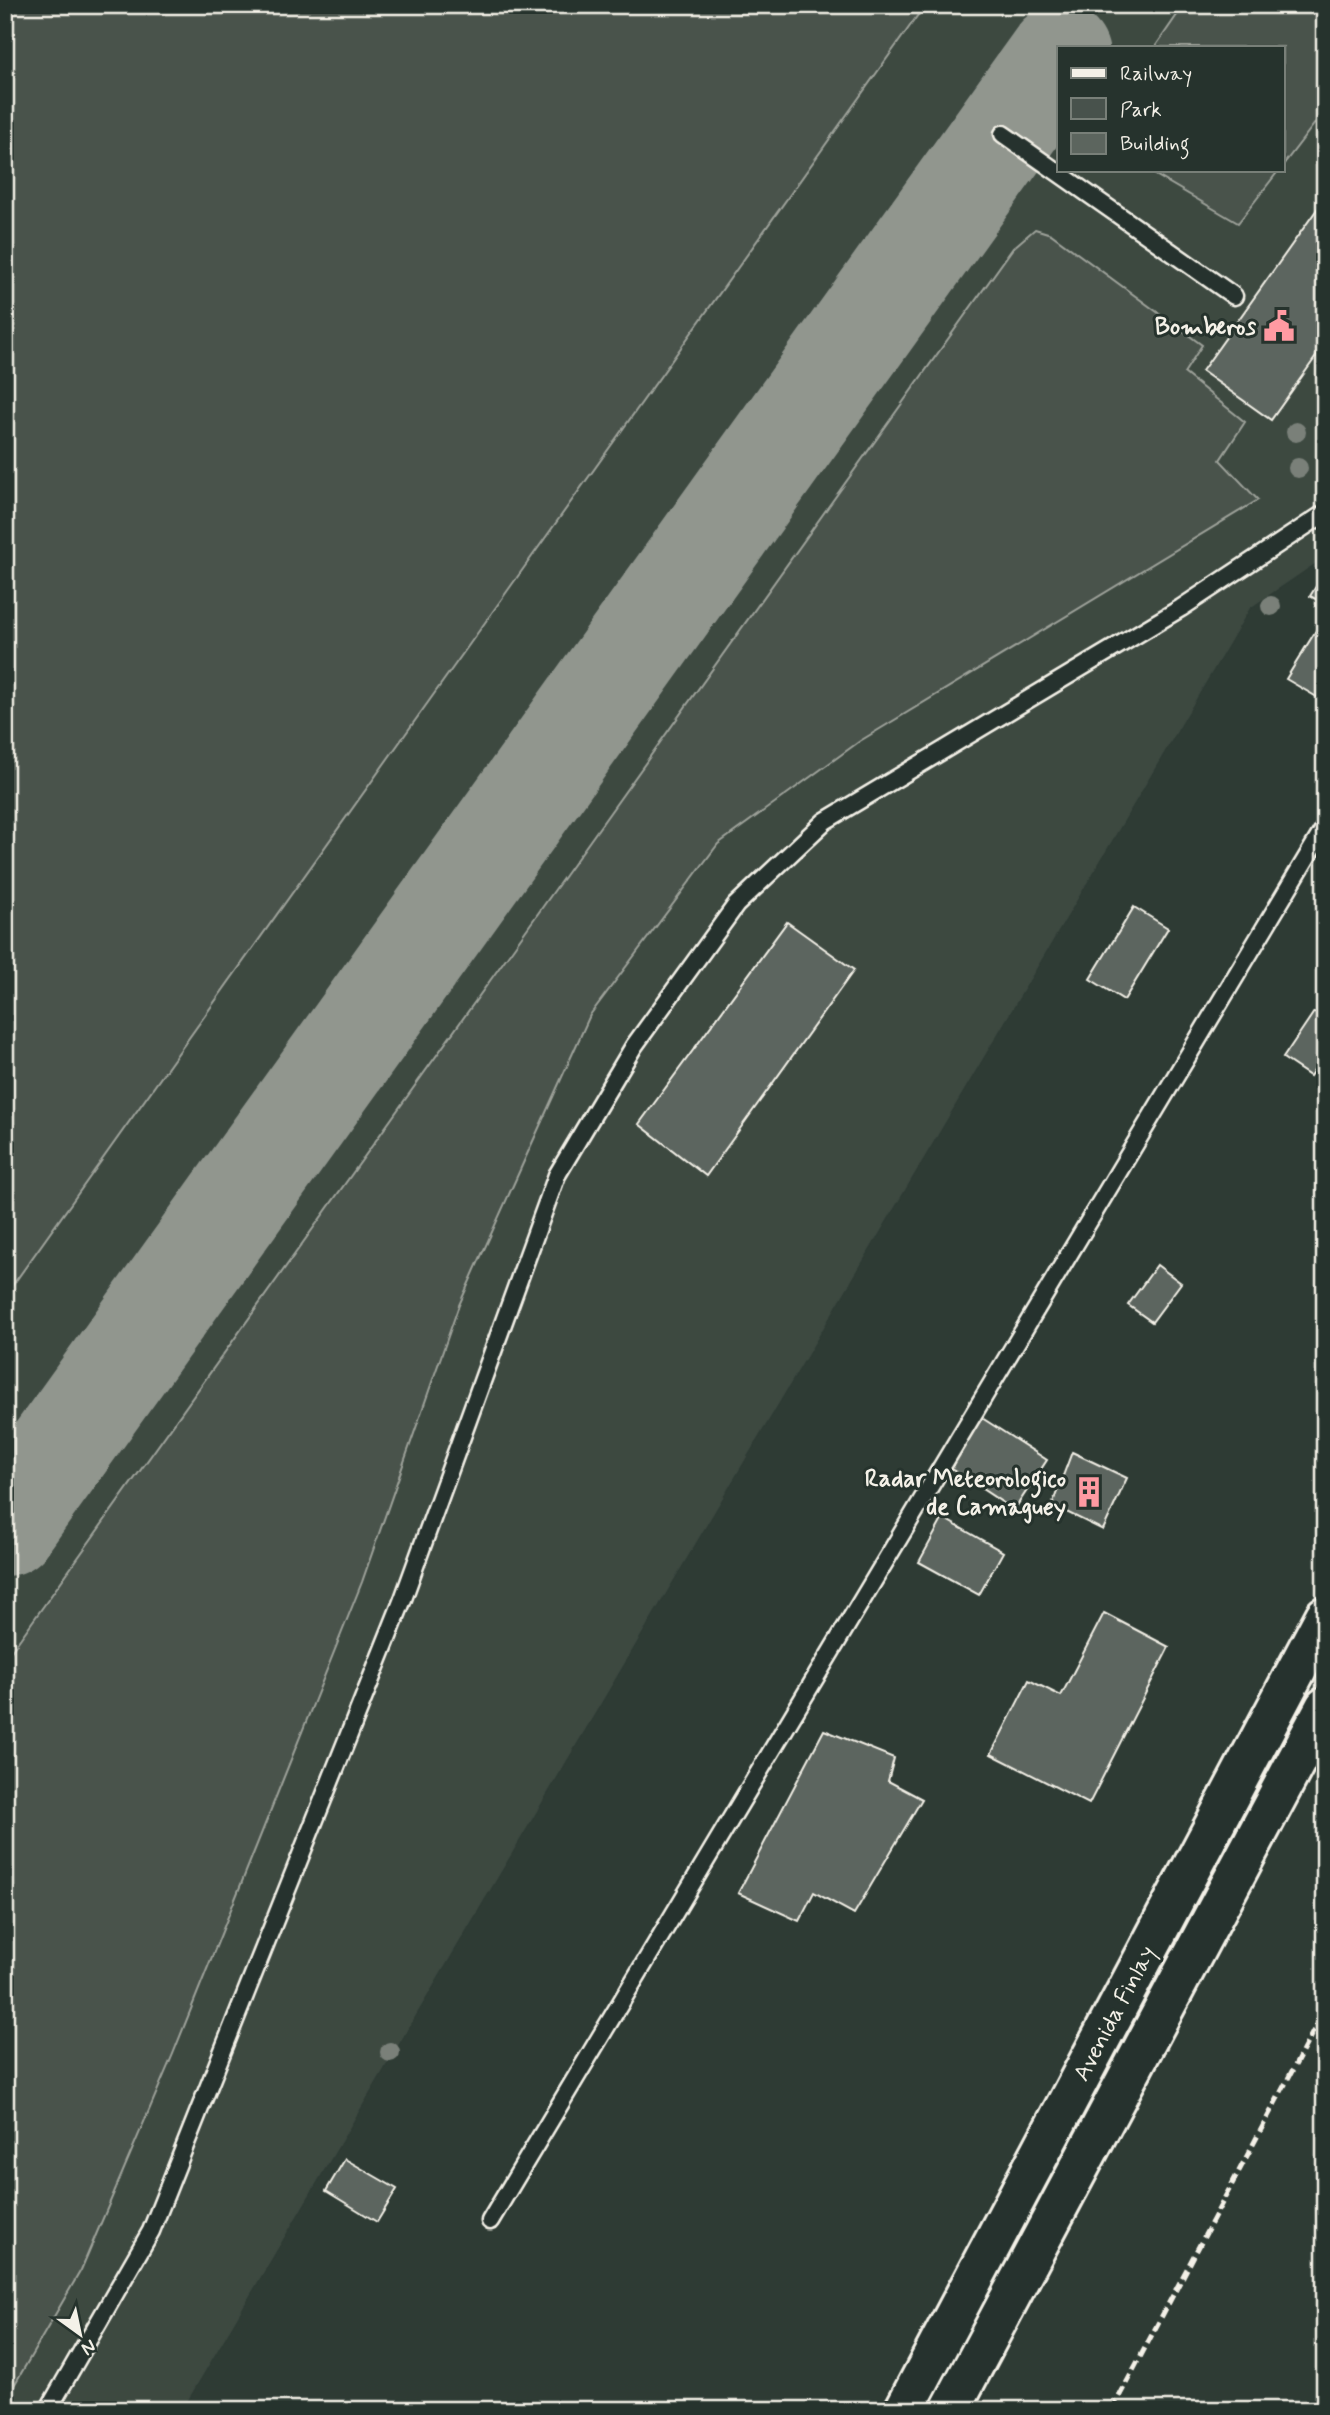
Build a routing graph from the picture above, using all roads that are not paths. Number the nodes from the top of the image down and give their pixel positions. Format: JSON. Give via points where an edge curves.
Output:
{"nodes":[{"id":1,"x":1003,"y":134,"type":"dead end"},
{"id":2,"x":1057,"y":172,"type":"edge"},
{"id":3,"x":1057,"y":172,"type":"edge"},
{"id":4,"x":1234,"y":296,"type":"dead end"},
{"id":5,"x":1325,"y":513,"type":"edge"},
{"id":6,"x":1325,"y":827,"type":"edge"},
{"id":7,"x":1325,"y":1616,"type":"edge"},
{"id":8,"x":1325,"y":1707,"type":"edge"},
{"id":9,"x":490,"y":2221,"type":"dead end"},
{"id":10,"x":48,"y":2410,"type":"edge"},
{"id":11,"x":904,"y":2410,"type":"edge"},
{"id":12,"x":950,"y":2410,"type":"edge"}],
"edges":[{"from":1,"to":3,"type":"lane"},
{"from":2,"to":4,"type":"lane"},
{"from":5,"to":10,"type":"lane","via":[[1181,608],[825,821],[736,905],[634,1046],[557,1175],[403,1599],[151,2231]]},
{"from":6,"to":9,"type":"lane"},
{"from":7,"to":11,"type":"highway","name":"Avenida Finlay"},
{"from":8,"to":12,"type":"highway","name":"Avenida Finlay"}]}
